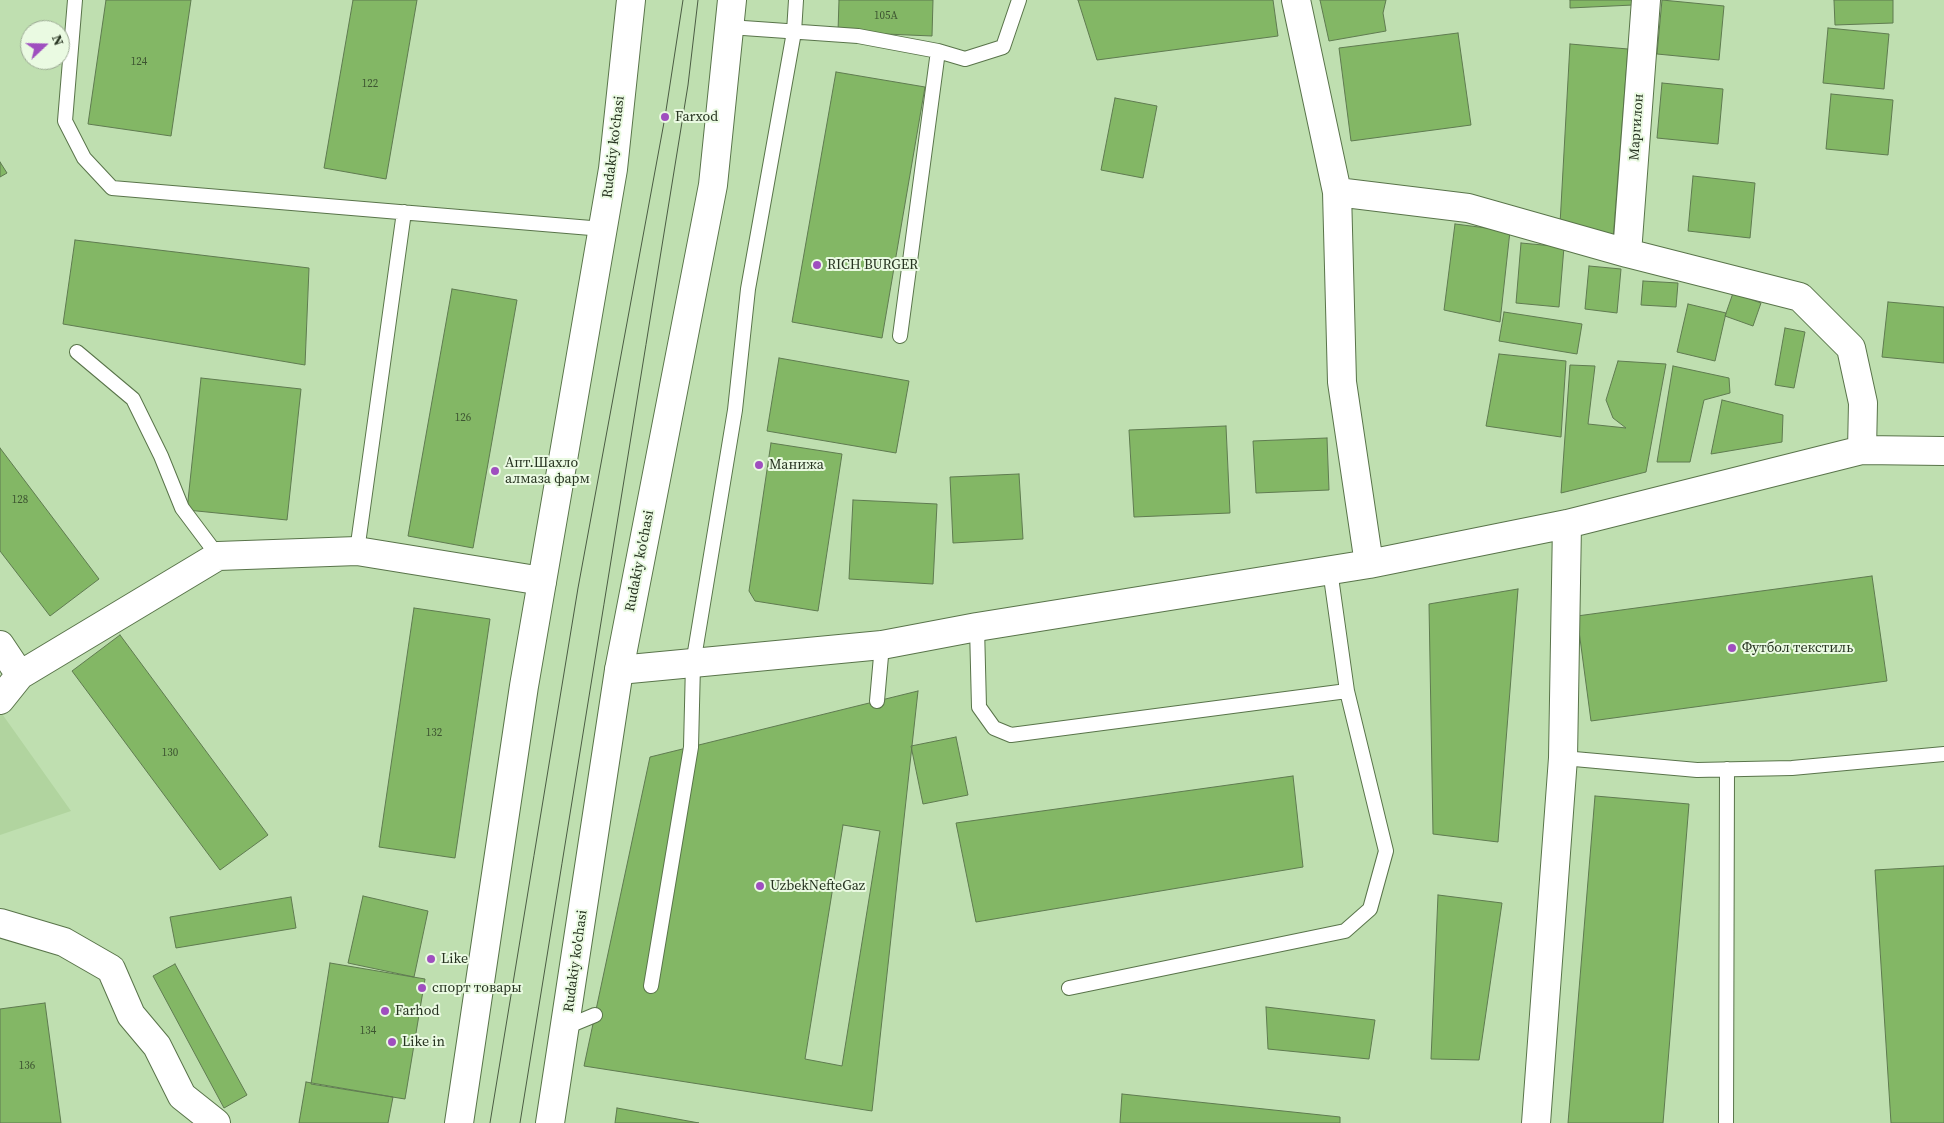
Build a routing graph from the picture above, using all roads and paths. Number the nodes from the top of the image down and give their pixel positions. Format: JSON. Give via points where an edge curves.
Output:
{"nodes":[{"id":1,"x":75,"y":0,"type":"edge"},
{"id":2,"x":630,"y":0,"type":"edge"},
{"id":3,"x":732,"y":0,"type":"edge"},
{"id":4,"x":796,"y":0,"type":"edge"},
{"id":5,"x":1019,"y":0,"type":"edge"},
{"id":6,"x":1296,"y":0,"type":"edge"},
{"id":7,"x":1646,"y":0,"type":"edge"},
{"id":8,"x":729,"y":27,"type":"junction"},
{"id":9,"x":794,"y":32,"type":"junction"},
{"id":10,"x":938,"y":51,"type":"junction"},
{"id":11,"x":1337,"y":192,"type":"junction"},
{"id":12,"x":404,"y":212,"type":"junction"},
{"id":13,"x":603,"y":229,"type":"junction"},
{"id":14,"x":1627,"y":253,"type":"junction"},
{"id":15,"x":900,"y":336,"type":"dead end"},
{"id":16,"x":77,"y":352,"type":"dead end"},
{"id":17,"x":1862,"y":450,"type":"junction"},
{"id":18,"x":1944,"y":451,"type":"edge"},
{"id":19,"x":1567,"y":524,"type":"junction"},
{"id":20,"x":358,"y":551,"type":"junction"},
{"id":21,"x":218,"y":556,"type":"junction"},
{"id":22,"x":1369,"y":564,"type":"junction"},
{"id":23,"x":1330,"y":570,"type":"junction"},
{"id":24,"x":542,"y":581,"type":"junction"},
{"id":25,"x":976,"y":627,"type":"junction"},
{"id":26,"x":0,"y":645,"type":"edge"},
{"id":27,"x":882,"y":646,"type":"junction"},
{"id":28,"x":693,"y":664,"type":"junction"},
{"id":29,"x":619,"y":670,"type":"junction"},
{"id":30,"x":20,"y":676,"type":"junction"},
{"id":31,"x":1347,"y":690,"type":"junction"},
{"id":32,"x":0,"y":700,"type":"edge"},
{"id":33,"x":877,"y":701,"type":"dead end"},
{"id":34,"x":1944,"y":754,"type":"edge"},
{"id":35,"x":1563,"y":758,"type":"junction"},
{"id":36,"x":1727,"y":769,"type":"junction"},
{"id":37,"x":0,"y":923,"type":"edge"},
{"id":38,"x":651,"y":986,"type":"dead end"},
{"id":39,"x":1069,"y":988,"type":"dead end"},
{"id":40,"x":595,"y":1015,"type":"dead end"},
{"id":41,"x":566,"y":1027,"type":"junction"},
{"id":42,"x":216,"y":1123,"type":"edge"},
{"id":43,"x":459,"y":1123,"type":"edge"},
{"id":44,"x":550,"y":1123,"type":"edge"},
{"id":45,"x":1536,"y":1123,"type":"edge"},
{"id":46,"x":1726,"y":1123,"type":"edge"}],
"edges":[{"from":1,"to":12,"type":"lane","via":[[65,121],[84,158],[112,188]]},
{"from":2,"to":13,"type":"street","name":"Rudakiy ko'chasi","via":[[613,169]]},
{"from":3,"to":8,"type":"street","name":"Rudakiy ko'chasi"},
{"from":4,"to":9,"type":"lane"},
{"from":5,"to":10,"type":"lane","via":[[1003,47],[965,59]]},
{"from":6,"to":11,"type":"street"},
{"from":7,"to":14,"type":"street","name":"Маргилон"},
{"from":8,"to":9,"type":"lane"},
{"from":8,"to":29,"type":"street","name":"Rudakiy ko'chasi","via":[[713,185]]},
{"from":9,"to":10,"type":"lane","via":[[858,36]]},
{"from":9,"to":28,"type":"lane","via":[[748,289],[735,410]]},
{"from":10,"to":15,"type":"lane"},
{"from":11,"to":14,"type":"street","via":[[1468,208]]},
{"from":11,"to":22,"type":"street","via":[[1342,382]]},
{"from":12,"to":13,"type":"lane"},
{"from":12,"to":20,"type":"lane"},
{"from":13,"to":24,"type":"street","name":"Rudakiy ko'chasi"},
{"from":14,"to":17,"type":"street","via":[[1800,297],[1851,348],[1863,404]]},
{"from":16,"to":21,"type":"lane","via":[[133,399],[182,508]]},
{"from":17,"to":18,"type":"street"},
{"from":17,"to":19,"type":"street"},
{"from":19,"to":22,"type":"street"},
{"from":19,"to":35,"type":"street"},
{"from":20,"to":21,"type":"street"},
{"from":20,"to":24,"type":"street"},
{"from":21,"to":30,"type":"street"},
{"from":22,"to":23,"type":"street"},
{"from":23,"to":25,"type":"street"},
{"from":23,"to":31,"type":"lane"},
{"from":24,"to":43,"type":"street","name":"Rudakiy ko'chasi"},
{"from":25,"to":27,"type":"street"},
{"from":25,"to":31,"type":"lane","via":[[979,707],[994,728],[1011,735]]},
{"from":26,"to":30,"type":"street"},
{"from":27,"to":28,"type":"street"},
{"from":27,"to":33,"type":"lane"},
{"from":28,"to":29,"type":"street"},
{"from":28,"to":38,"type":"lane","via":[[691,747]]},
{"from":29,"to":41,"type":"street","name":"Rudakiy ko'chasi"},
{"from":30,"to":32,"type":"street"},
{"from":31,"to":39,"type":"lane","via":[[1386,850],[1370,909],[1345,931]]},
{"from":34,"to":36,"type":"lane","via":[[1792,768]]},
{"from":35,"to":36,"type":"lane","via":[[1697,770]]},
{"from":35,"to":45,"type":"street"},
{"from":36,"to":46,"type":"lane"},
{"from":37,"to":42,"type":"street","via":[[64,942],[111,969],[131,1015],[157,1046],[182,1096]]},
{"from":40,"to":41,"type":"lane"},
{"from":41,"to":44,"type":"street","name":"Rudakiy ko'chasi"}]}
